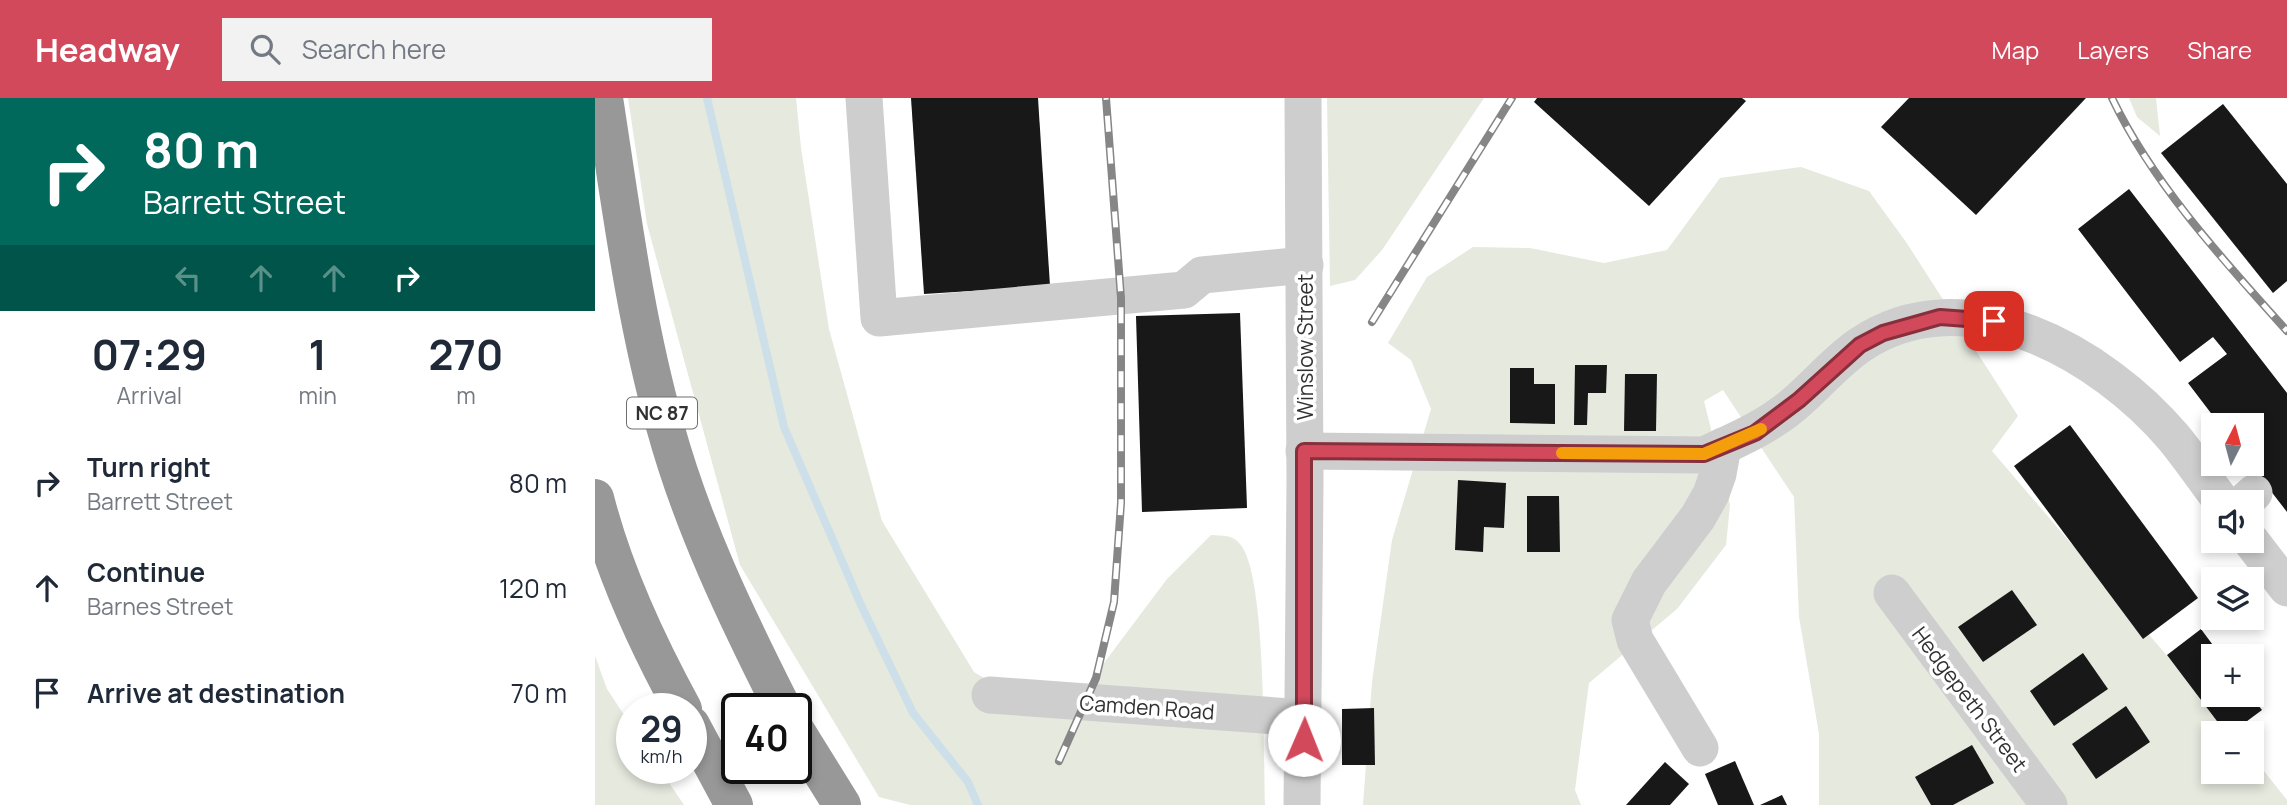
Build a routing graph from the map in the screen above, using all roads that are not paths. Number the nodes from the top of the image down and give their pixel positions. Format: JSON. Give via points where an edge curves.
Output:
{"nodes":[{"id":1,"x":604,"y":98,"type":"edge"},
{"id":2,"x":863,"y":98,"type":"edge"},
{"id":3,"x":1303,"y":98,"type":"edge"},
{"id":4,"x":1305,"y":265,"type":"junction"},
{"id":5,"x":1739,"y":440,"type":"junction"},
{"id":6,"x":1304,"y":451,"type":"junction"},
{"id":7,"x":2233,"y":490,"type":"edge"},
{"id":8,"x":595,"y":498,"type":"edge"},
{"id":9,"x":2263,"y":553,"type":"edge"},
{"id":10,"x":2283,"y":574,"type":"edge"},
{"id":11,"x":1892,"y":593,"type":"dead end"},
{"id":12,"x":674,"y":693,"type":"edge"},
{"id":13,"x":775,"y":693,"type":"edge"},
{"id":14,"x":990,"y":695,"type":"dead end"},
{"id":15,"x":1304,"y":718,"type":"junction"},
{"id":16,"x":1700,"y":748,"type":"dead end"},
{"id":17,"x":707,"y":755,"type":"edge"},
{"id":18,"x":812,"y":757,"type":"edge"},
{"id":19,"x":734,"y":805,"type":"edge"},
{"id":20,"x":842,"y":805,"type":"edge"},
{"id":21,"x":1302,"y":805,"type":"edge"},
{"id":22,"x":2049,"y":805,"type":"edge"}],
"edges":[{"from":1,"to":13,"type":"highway","number":"NC 87","via":[[631,272],[665,426],[696,521]]},
{"from":2,"to":4,"type":"street","via":[[879,317],[1184,290],[1202,275]]},
{"from":3,"to":4,"type":"street","name":"Winslow Street"},
{"from":4,"to":6,"type":"street","name":"Winslow Street"},
{"from":5,"to":6,"type":"street","via":[[1704,454]]},
{"from":5,"to":7,"type":"street","via":[[1799,400],[1860,345],[1883,333],[1940,317],[1966,317],[2011,325],[2083,362],[2190,434]]},
{"from":5,"to":16,"type":"street","via":[[1698,517],[1649,582],[1630,620],[1635,640]]},
{"from":6,"to":15,"type":"street","name":"Winslow Street"},
{"from":8,"to":12,"type":"highway","via":[[633,601]]},
{"from":9,"to":10,"type":"street"},
{"from":11,"to":22,"type":"street","name":"Hedgepeth Street"},
{"from":14,"to":15,"type":"street","name":"Camden Road"},
{"from":15,"to":21,"type":"street","name":"Winslow Street"},
{"from":17,"to":19,"type":"highway"},
{"from":18,"to":20,"type":"highway"}]}
